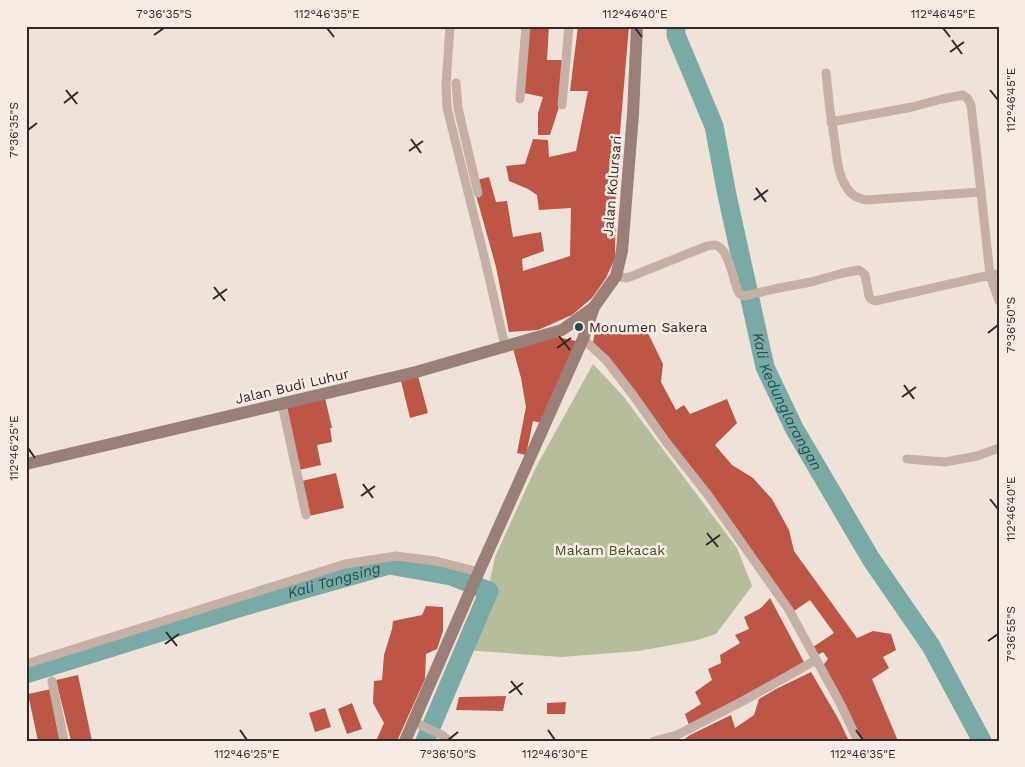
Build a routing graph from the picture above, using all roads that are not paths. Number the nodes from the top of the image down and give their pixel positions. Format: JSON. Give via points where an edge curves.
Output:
{"nodes":[{"id":1,"x":450,"y":26,"type":"edge"},
{"id":2,"x":526,"y":26,"type":"edge"},
{"id":3,"x":569,"y":26,"type":"edge"},
{"id":4,"x":637,"y":26,"type":"edge"},
{"id":5,"x":826,"y":73,"type":"dead end"},
{"id":6,"x":456,"y":83,"type":"dead end"},
{"id":7,"x":520,"y":99,"type":"dead end"},
{"id":8,"x":562,"y":105,"type":"dead end"},
{"id":9,"x":831,"y":122,"type":"junction"},
{"id":10,"x":459,"y":135,"type":"junction"},
{"id":11,"x":980,"y":192,"type":"junction"},
{"id":12,"x":478,"y":193,"type":"dead end"},
{"id":13,"x":994,"y":275,"type":"edge"},
{"id":14,"x":616,"y":276,"type":"junction"},
{"id":15,"x":999,"y":301,"type":"edge"},
{"id":16,"x":594,"y":307,"type":"junction"},
{"id":17,"x":562,"y":330,"type":"junction"},
{"id":18,"x":583,"y":339,"type":"junction"},
{"id":19,"x":505,"y":346,"type":"junction"},
{"id":20,"x":282,"y":404,"type":"junction"},
{"id":21,"x":999,"y":448,"type":"edge"},
{"id":22,"x":907,"y":459,"type":"dead end"},
{"id":23,"x":26,"y":464,"type":"edge"},
{"id":24,"x":306,"y":515,"type":"dead end"},
{"id":25,"x":478,"y":574,"type":"junction"},
{"id":26,"x":816,"y":660,"type":"junction"},
{"id":27,"x":26,"y":664,"type":"edge"},
{"id":28,"x":52,"y":681,"type":"dead end"},
{"id":29,"x":418,"y":724,"type":"junction"},
{"id":30,"x":64,"y":741,"type":"edge"},
{"id":31,"x":405,"y":741,"type":"edge"},
{"id":32,"x":449,"y":741,"type":"edge"},
{"id":33,"x":654,"y":741,"type":"edge"},
{"id":34,"x":858,"y":741,"type":"edge"}],
"edges":[{"from":1,"to":10,"type":"street","via":[[447,108]]},
{"from":2,"to":7,"type":"street"},
{"from":3,"to":8,"type":"street"},
{"from":4,"to":14,"type":"street","name":"Jalan Kolursari","via":[[622,251]]},
{"from":5,"to":9,"type":"street"},
{"from":6,"to":10,"type":"street"},
{"from":9,"to":11,"type":"street","via":[[839,171],[846,188],[858,198]]},
{"from":9,"to":11,"type":"street","via":[[963,96],[971,105]]},
{"from":10,"to":12,"type":"street"},
{"from":10,"to":19,"type":"street"},
{"from":11,"to":13,"type":"street"},
{"from":13,"to":14,"type":"street","via":[[875,301],[869,296],[865,275],[858,270],[745,296],[738,291],[726,255],[715,245],[627,278]]},
{"from":13,"to":15,"type":"street"},
{"from":14,"to":16,"type":"street","name":"Jalan Kolursari"},
{"from":16,"to":17,"type":"street","name":"Jalan Budi Luhur"},
{"from":16,"to":18,"type":"street","name":"Jalan Kolursari"},
{"from":17,"to":18,"type":"street"},
{"from":17,"to":19,"type":"street","name":"Jalan Budi Luhur"},
{"from":18,"to":25,"type":"street","name":"Jalan Kolursari"},
{"from":18,"to":26,"type":"street","via":[[606,360],[708,495],[789,610]]},
{"from":19,"to":20,"type":"street","name":"Jalan Budi Luhur","via":[[416,372]]},
{"from":20,"to":23,"type":"street","name":"Jalan Budi Luhur"},
{"from":20,"to":24,"type":"street"},
{"from":21,"to":22,"type":"street","via":[[945,462]]},
{"from":25,"to":27,"type":"street","via":[[436,561],[396,556],[346,564]]},
{"from":25,"to":29,"type":"street","name":"Jalan Kolursari"},
{"from":26,"to":33,"type":"street","via":[[743,702],[676,735]]},
{"from":26,"to":34,"type":"street"},
{"from":28,"to":30,"type":"street"},
{"from":29,"to":31,"type":"street","name":"Jalan Kolursari"},
{"from":29,"to":32,"type":"street"}]}
